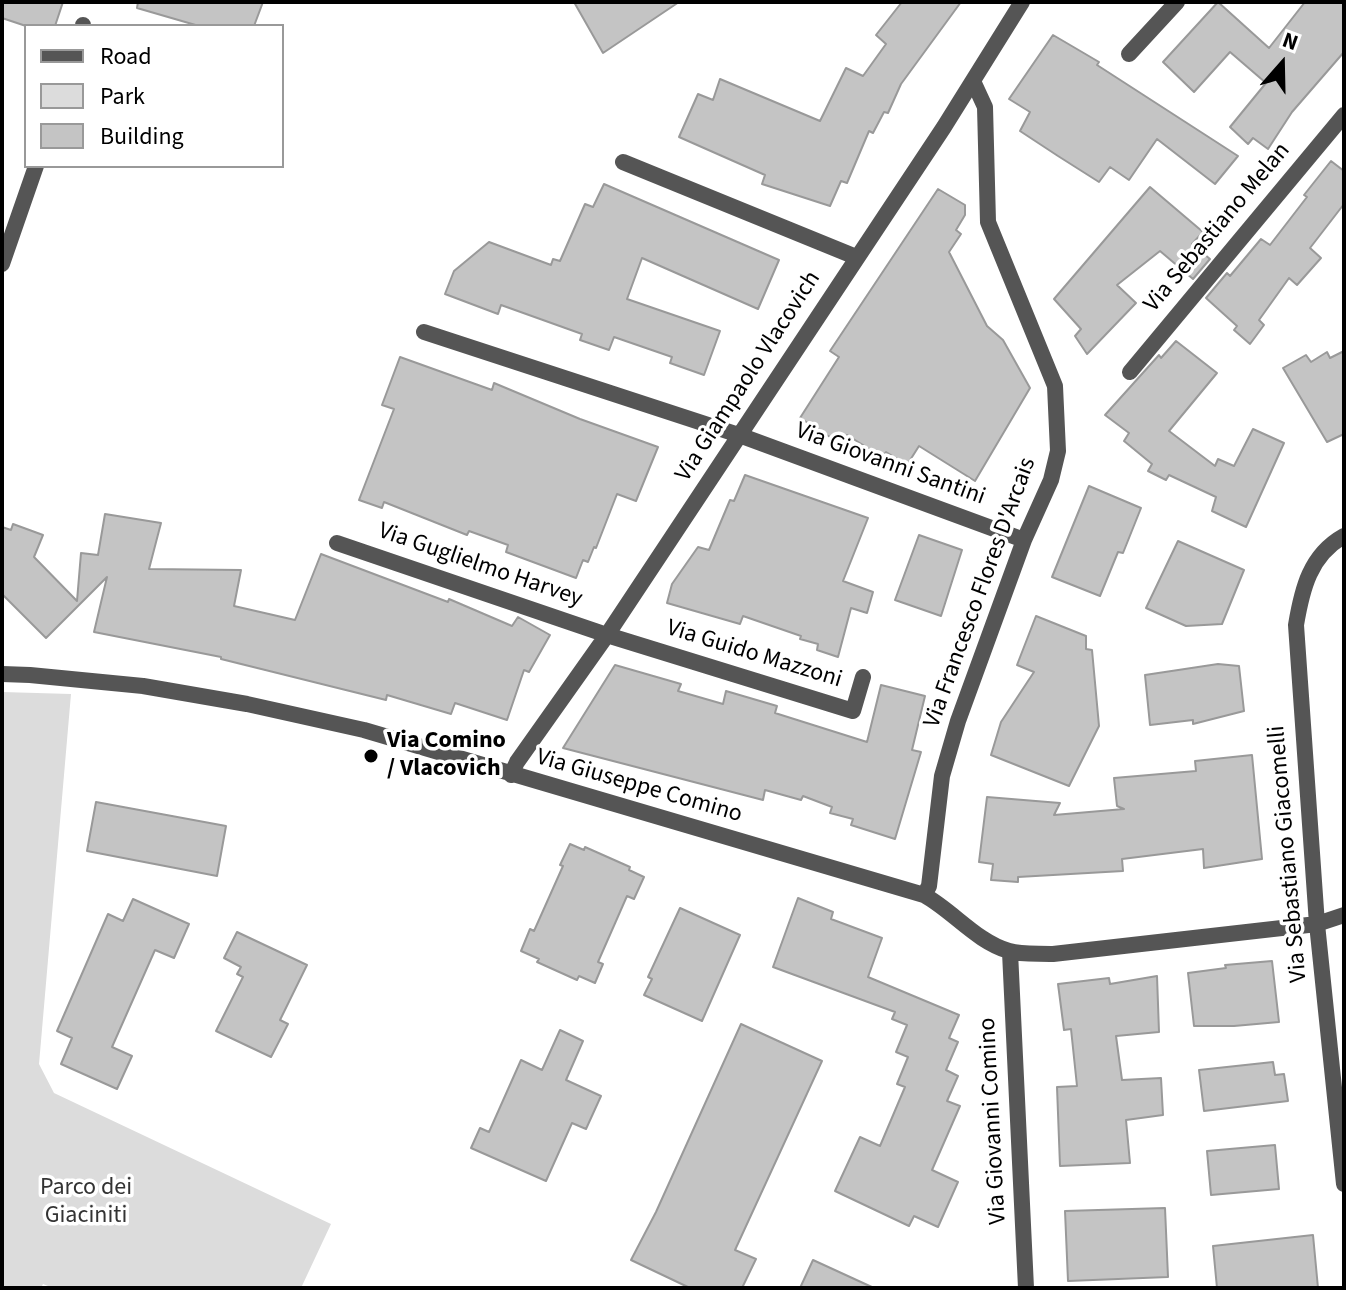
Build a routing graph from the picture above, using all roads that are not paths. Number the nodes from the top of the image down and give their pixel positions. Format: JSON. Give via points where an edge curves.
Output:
{"nodes":[{"id":1,"x":1022,"y":2,"type":"edge"},
{"id":2,"x":1177,"y":2,"type":"edge"},
{"id":3,"x":1129,"y":54,"type":"dead end"},
{"id":4,"x":973,"y":81,"type":"junction"},
{"id":5,"x":1344,"y":115,"type":"edge"},
{"id":6,"x":623,"y":162,"type":"dead end"},
{"id":7,"x":35,"y":168,"type":"edge"},
{"id":8,"x":856,"y":257,"type":"junction"},
{"id":9,"x":2,"y":264,"type":"edge"},
{"id":10,"x":424,"y":332,"type":"dead end"},
{"id":11,"x":1130,"y":372,"type":"dead end"},
{"id":12,"x":739,"y":435,"type":"junction"},
{"id":13,"x":1344,"y":536,"type":"edge"},
{"id":14,"x":1024,"y":540,"type":"junction"},
{"id":15,"x":337,"y":543,"type":"dead end"},
{"id":16,"x":607,"y":635,"type":"junction"},
{"id":17,"x":2,"y":674,"type":"edge"},
{"id":18,"x":863,"y":677,"type":"dead end"},
{"id":19,"x":511,"y":775,"type":"junction"},
{"id":20,"x":924,"y":895,"type":"junction"},
{"id":21,"x":1344,"y":915,"type":"edge"},
{"id":22,"x":1317,"y":924,"type":"junction"},
{"id":23,"x":1010,"y":952,"type":"junction"},
{"id":24,"x":1344,"y":1184,"type":"edge"},
{"id":25,"x":1026,"y":1288,"type":"edge"}],
"edges":[{"from":1,"to":4,"type":"street","name":"Via Giampaolo Vlacovich"},
{"from":2,"to":3,"type":"street"},
{"from":4,"to":8,"type":"street","name":"Via Giampaolo Vlacovich"},
{"from":4,"to":14,"type":"street","name":"Via Francesco Flores D'Arcais","via":[[985,107],[988,222],[1055,386],[1058,451]]},
{"from":5,"to":11,"type":"street","name":"Via Sebastiano Melan"},
{"from":6,"to":8,"type":"street"},
{"from":7,"to":9,"type":"street"},
{"from":8,"to":12,"type":"street","name":"Via Giampaolo Vlacovich"},
{"from":10,"to":12,"type":"street","name":"Via Giovanni Santini"},
{"from":12,"to":14,"type":"street","name":"Via Giovanni Santini"},
{"from":12,"to":16,"type":"street","name":"Via Giampaolo Vlacovich"},
{"from":13,"to":22,"type":"street","name":"Via Sebastiano Giacomelli","via":[[1312,565],[1296,625]]},
{"from":14,"to":20,"type":"street","name":"Via Francesco Flores D'Arcais","via":[[942,776]]},
{"from":15,"to":16,"type":"street","name":"Via Guglielmo Harvey"},
{"from":16,"to":18,"type":"street","name":"Via Guido Mazzoni","via":[[853,711]]},
{"from":16,"to":19,"type":"street","name":"Via Giampaolo Vlacovich"},
{"from":17,"to":19,"type":"street","name":"Via Giuseppe Comino","via":[[143,686],[257,706],[364,730]]},
{"from":19,"to":20,"type":"street","name":"Via Giuseppe Comino"},
{"from":20,"to":23,"type":"street","name":"Via Giuseppe Comino"},
{"from":21,"to":22,"type":"street"},
{"from":22,"to":23,"type":"street","via":[[1053,954]]},
{"from":22,"to":24,"type":"street","name":"Via Sebastiano Giacomelli"},
{"from":23,"to":25,"type":"street","name":"Via Giovanni Comino"}]}
